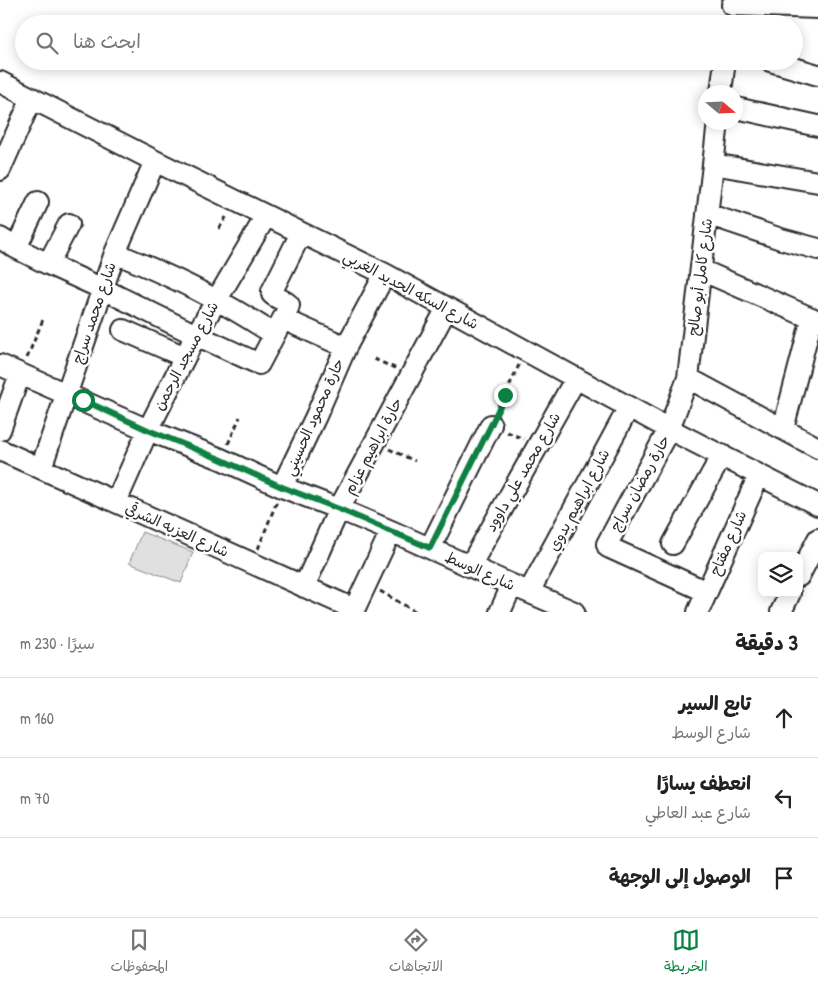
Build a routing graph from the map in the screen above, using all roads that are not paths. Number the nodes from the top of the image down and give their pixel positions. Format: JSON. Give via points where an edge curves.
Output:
{"nodes":[{"id":1,"x":818,"y":8,"type":"edge"},
{"id":2,"x":731,"y":10,"type":"edge"},
{"id":3,"x":724,"y":70,"type":"edge"},
{"id":4,"x":801,"y":70,"type":"edge"},
{"id":5,"x":818,"y":75,"type":"edge"},
{"id":6,"x":0,"y":82,"type":"edge"},
{"id":7,"x":723,"y":85,"type":"edge"},
{"id":8,"x":32,"y":98,"type":"junction"},
{"id":9,"x":743,"y":110,"type":"edge"},
{"id":10,"x":818,"y":126,"type":"edge"},
{"id":11,"x":717,"y":130,"type":"edge"},
{"id":12,"x":155,"y":161,"type":"junction"},
{"id":13,"x":713,"y":164,"type":"junction"},
{"id":14,"x":0,"y":170,"type":"edge"},
{"id":15,"x":818,"y":182,"type":"edge"},
{"id":16,"x":38,"y":202,"type":"dead end"},
{"id":17,"x":707,"y":214,"type":"junction"},
{"id":18,"x":266,"y":216,"type":"junction"},
{"id":19,"x":69,"y":224,"type":"dead end"},
{"id":20,"x":301,"y":233,"type":"junction"},
{"id":21,"x":8,"y":243,"type":"edge"},
{"id":22,"x":818,"y":249,"type":"edge"},
{"id":23,"x":115,"y":254,"type":"junction"},
{"id":24,"x":48,"y":264,"type":"junction"},
{"id":25,"x":701,"y":270,"type":"junction"},
{"id":26,"x":385,"y":274,"type":"junction"},
{"id":27,"x":104,"y":289,"type":"junction"},
{"id":28,"x":216,"y":300,"type":"junction"},
{"id":29,"x":448,"y":308,"type":"junction"},
{"id":30,"x":815,"y":320,"type":"edge"},
{"id":31,"x":279,"y":326,"type":"junction"},
{"id":32,"x":123,"y":330,"type":"dead end"},
{"id":33,"x":196,"y":335,"type":"junction"},
{"id":34,"x":346,"y":347,"type":"junction"},
{"id":35,"x":185,"y":357,"type":"junction"},
{"id":36,"x":0,"y":365,"type":"edge"},
{"id":37,"x":20,"y":374,"type":"junction"},
{"id":38,"x":576,"y":378,"type":"junction"},
{"id":39,"x":688,"y":378,"type":"junction"},
{"id":40,"x":66,"y":393,"type":"junction"},
{"id":41,"x":629,"y":407,"type":"junction"},
{"id":42,"x":491,"y":425,"type":"road end"},
{"id":43,"x":669,"y":429,"type":"junction"},
{"id":44,"x":783,"y":429,"type":"junction"},
{"id":45,"x":0,"y":430,"type":"edge"},
{"id":46,"x":148,"y":430,"type":"junction"},
{"id":47,"x":818,"y":448,"type":"edge"},
{"id":48,"x":0,"y":450,"type":"edge"},
{"id":49,"x":722,"y":456,"type":"junction"},
{"id":50,"x":41,"y":468,"type":"junction"},
{"id":51,"x":759,"y":475,"type":"junction"},
{"id":52,"x":282,"y":487,"type":"junction"},
{"id":53,"x":116,"y":502,"type":"junction"},
{"id":54,"x":818,"y":505,"type":"edge"},
{"id":55,"x":339,"y":509,"type":"junction"},
{"id":56,"x":391,"y":531,"type":"junction"},
{"id":57,"x":818,"y":539,"type":"edge"},
{"id":58,"x":673,"y":544,"type":"dead end"},
{"id":59,"x":430,"y":548,"type":"junction"},
{"id":60,"x":470,"y":566,"type":"junction"},
{"id":61,"x":803,"y":568,"type":"edge"},
{"id":62,"x":304,"y":587,"type":"junction"},
{"id":63,"x":520,"y":589,"type":"junction"},
{"id":64,"x":707,"y":592,"type":"junction"},
{"id":65,"x":788,"y":597,"type":"edge"},
{"id":66,"x":354,"y":611,"type":"edge"},
{"id":67,"x":500,"y":612,"type":"edge"},
{"id":68,"x":574,"y":612,"type":"edge"},
{"id":69,"x":698,"y":612,"type":"edge"},
{"id":70,"x":781,"y":612,"type":"edge"}],
"edges":[{"from":1,"to":2,"type":"street"},
{"from":3,"to":7,"type":"street"},
{"from":4,"to":5,"type":"street"},
{"from":6,"to":8,"type":"street","name":"شارع السكه الحديد الغربي"},
{"from":8,"to":12,"type":"street","name":"شارع السكه الحديد الغربي"},
{"from":8,"to":14,"type":"street"},
{"from":9,"to":10,"type":"street"},
{"from":11,"to":13,"type":"street","name":"شارع كامل أبو صالح"},
{"from":12,"to":18,"type":"street","name":"شارع السكه الحديد الغربي"},
{"from":12,"to":23,"type":"street","name":"شارع محمد سراج"},
{"from":13,"to":15,"type":"street"},
{"from":13,"to":17,"type":"street","name":"شارع كامل أبو صالح"},
{"from":16,"to":21,"type":"street"},
{"from":17,"to":22,"type":"street"},
{"from":17,"to":25,"type":"street","name":"شارع كامل أبو صالح"},
{"from":18,"to":20,"type":"street","name":"شارع السكه الحديد الغربي"},
{"from":18,"to":28,"type":"street","name":"شارع مسجد الرحمن"},
{"from":19,"to":24,"type":"street"},
{"from":20,"to":26,"type":"street","name":"شارع السكه الحديد الغربي"},
{"from":20,"to":31,"type":"street","via":[[272,291],[274,297],[289,306]]},
{"from":21,"to":24,"type":"street"},
{"from":23,"to":27,"type":"street","name":"شارع محمد سراج"},
{"from":23,"to":28,"type":"street","via":[[152,268]]},
{"from":24,"to":27,"type":"street"},
{"from":25,"to":30,"type":"street"},
{"from":25,"to":39,"type":"street","name":"شارع كامل أبو صالح"},
{"from":26,"to":29,"type":"street","name":"شارع السكه الحديد الغربي"},
{"from":26,"to":34,"type":"street","name":"حارة محمود الحسيني"},
{"from":27,"to":33,"type":"street"},
{"from":27,"to":40,"type":"street","name":"شارع محمد سراج"},
{"from":28,"to":31,"type":"street"},
{"from":28,"to":33,"type":"street","name":"شارع مسجد الرحمن"},
{"from":29,"to":38,"type":"street","name":"شارع السكه الحديد الغربي"},
{"from":29,"to":55,"type":"street","name":"حارة ابراهيم عزام"},
{"from":30,"to":44,"type":"street"},
{"from":31,"to":33,"type":"street","via":[[259,364]]},
{"from":31,"to":34,"type":"street"},
{"from":32,"to":35,"type":"street"},
{"from":33,"to":35,"type":"street","name":"شارع مسجد الرحمن"},
{"from":34,"to":52,"type":"street","name":"حارة محمود الحسيني"},
{"from":35,"to":46,"type":"street","name":"شارع مسجد الرحمن"},
{"from":36,"to":37,"type":"street","name":"شارع الوسط"},
{"from":37,"to":40,"type":"street","name":"شارع الوسط"},
{"from":37,"to":45,"type":"street"},
{"from":38,"to":41,"type":"street","name":"شارع السكه الحديد الغربي"},
{"from":38,"to":60,"type":"street","name":"شارع محمد علي داوود"},
{"from":39,"to":43,"type":"street","name":"شارع كامل أبو صالح"},
{"from":39,"to":44,"type":"street"},
{"from":40,"to":46,"type":"street","name":"شارع الوسط"},
{"from":40,"to":50,"type":"street","name":"شارع محمد سراج"},
{"from":41,"to":43,"type":"street","name":"شارع السكه الحديد الغربي"},
{"from":41,"to":63,"type":"street","name":"شارع ابراهيم بدوي"},
{"from":42,"to":59,"type":"street"},
{"from":43,"to":49,"type":"street","name":"شارع السكه الحديد الغربي"},
{"from":43,"to":64,"type":"street","name":"حارة رمضان سراج","via":[[607,544]]},
{"from":44,"to":47,"type":"street"},
{"from":46,"to":52,"type":"street","name":"شارع الوسط"},
{"from":46,"to":53,"type":"street","name":"شارع مسجد الرحمن"},
{"from":48,"to":50,"type":"street","name":"شارع العزبه الشرقي"},
{"from":49,"to":51,"type":"street","name":"شارع السكه الحديد الغربي"},
{"from":49,"to":58,"type":"street"},
{"from":50,"to":53,"type":"street","name":"شارع العزبه الشرقي"},
{"from":51,"to":54,"type":"street","name":"شارع السكه الحديد الغربي"},
{"from":51,"to":64,"type":"street","name":"شارع مفتاح"},
{"from":52,"to":55,"type":"street","name":"شارع الوسط"},
{"from":53,"to":62,"type":"street","name":"شارع العزبه الشرقي"},
{"from":55,"to":56,"type":"street","name":"شارع الوسط"},
{"from":55,"to":62,"type":"street","name":"حارة ابراهيم عزام"},
{"from":56,"to":59,"type":"street","name":"شارع الوسط"},
{"from":56,"to":66,"type":"street"},
{"from":57,"to":61,"type":"street"},
{"from":59,"to":60,"type":"street","name":"شارع الوسط"},
{"from":60,"to":63,"type":"street","name":"شارع الوسط"},
{"from":62,"to":66,"type":"street","name":"شارع العزبه الشرقي"},
{"from":63,"to":67,"type":"street","name":"شارع ابراهيم بدوي"},
{"from":63,"to":68,"type":"street","name":"شارع الوسط"},
{"from":64,"to":69,"type":"street","name":"شارع مفتاح"},
{"from":65,"to":70,"type":"street"}]}
